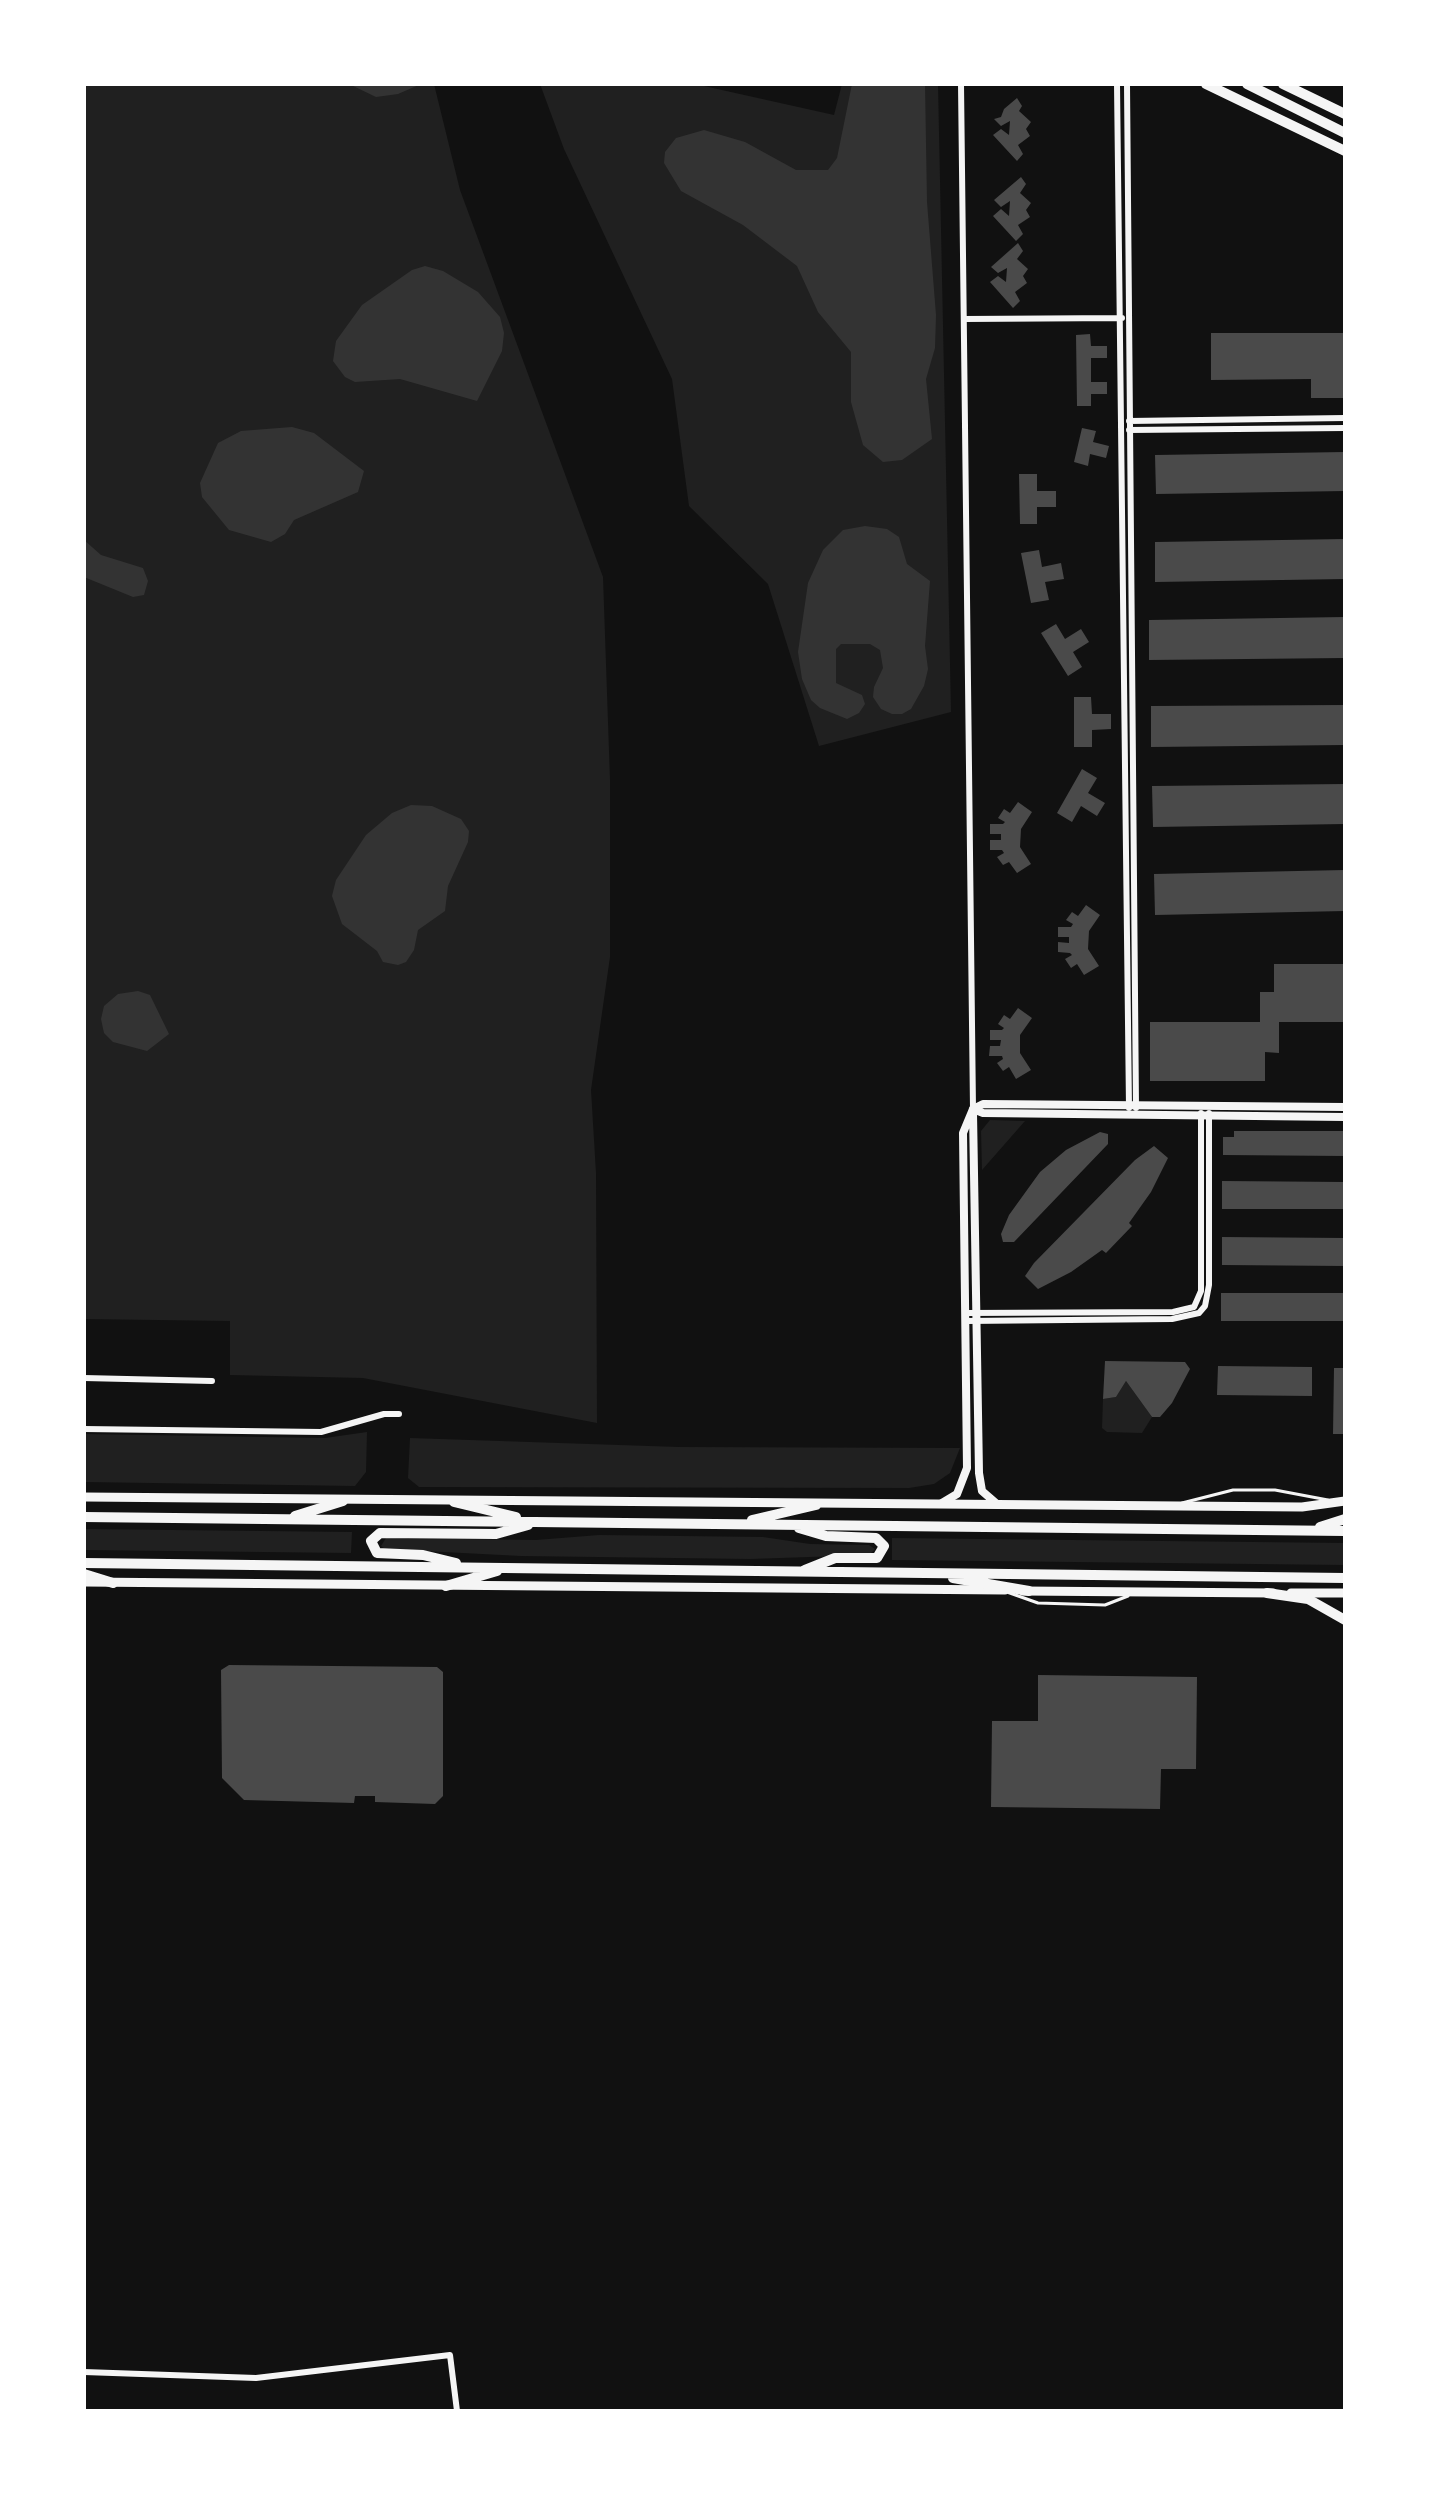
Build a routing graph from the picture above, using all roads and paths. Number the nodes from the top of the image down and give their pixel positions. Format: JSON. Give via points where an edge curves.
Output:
{"nodes":[{"id":1,"x":961,"y":84,"type":"edge"},
{"id":2,"x":1117,"y":84,"type":"edge"},
{"id":3,"x":1127,"y":84,"type":"edge"},
{"id":4,"x":1206,"y":84,"type":"edge"},
{"id":5,"x":1247,"y":84,"type":"edge"},
{"id":6,"x":1283,"y":84,"type":"edge"},
{"id":7,"x":1345,"y":114,"type":"edge"},
{"id":8,"x":1345,"y":133,"type":"edge"},
{"id":9,"x":1345,"y":151,"type":"edge"},
{"id":10,"x":1120,"y":318,"type":"junction"},
{"id":11,"x":1129,"y":318,"type":"junction"},
{"id":12,"x":964,"y":319,"type":"junction"},
{"id":13,"x":1345,"y":418,"type":"edge"},
{"id":14,"x":1121,"y":421,"type":"junction"},
{"id":15,"x":1130,"y":421,"type":"junction"},
{"id":16,"x":1345,"y":428,"type":"edge"},
{"id":17,"x":1121,"y":430,"type":"junction"},
{"id":18,"x":1130,"y":430,"type":"junction"},
{"id":19,"x":1345,"y":1107,"type":"edge"},
{"id":20,"x":973,"y":1109,"type":"junction"},
{"id":21,"x":1133,"y":1110,"type":"junction"},
{"id":22,"x":1205,"y":1111,"type":"junction"},
{"id":23,"x":1345,"y":1117,"type":"edge"},
{"id":24,"x":966,"y":1317,"type":"junction"},
{"id":25,"x":976,"y":1317,"type":"junction"},
{"id":26,"x":84,"y":1378,"type":"edge"},
{"id":27,"x":212,"y":1381,"type":"dead end"},
{"id":28,"x":399,"y":1414,"type":"dead end"},
{"id":29,"x":84,"y":1429,"type":"edge"},
{"id":30,"x":84,"y":1497,"type":"edge"},
{"id":31,"x":343,"y":1501,"type":"junction"},
{"id":32,"x":454,"y":1502,"type":"junction"},
{"id":33,"x":1342,"y":1502,"type":"edge"},
{"id":34,"x":816,"y":1505,"type":"junction"},
{"id":35,"x":933,"y":1505,"type":"junction"},
{"id":36,"x":999,"y":1506,"type":"junction"},
{"id":37,"x":1169,"y":1507,"type":"junction"},
{"id":38,"x":84,"y":1517,"type":"edge"},
{"id":39,"x":287,"y":1519,"type":"junction"},
{"id":40,"x":1345,"y":1519,"type":"edge"},
{"id":41,"x":537,"y":1522,"type":"junction"},
{"id":42,"x":734,"y":1524,"type":"junction"},
{"id":43,"x":782,"y":1525,"type":"junction"},
{"id":44,"x":1293,"y":1530,"type":"junction"},
{"id":45,"x":1345,"y":1531,"type":"edge"},
{"id":46,"x":84,"y":1563,"type":"edge"},
{"id":47,"x":479,"y":1568,"type":"junction"},
{"id":48,"x":508,"y":1568,"type":"junction"},
{"id":49,"x":795,"y":1571,"type":"junction"},
{"id":50,"x":919,"y":1573,"type":"junction"},
{"id":51,"x":84,"y":1574,"type":"edge"},
{"id":52,"x":1345,"y":1578,"type":"edge"},
{"id":53,"x":84,"y":1582,"type":"edge"},
{"id":54,"x":113,"y":1583,"type":"junction"},
{"id":55,"x":446,"y":1586,"type":"junction"},
{"id":56,"x":1000,"y":1590,"type":"junction"},
{"id":57,"x":1029,"y":1591,"type":"junction"},
{"id":58,"x":1138,"y":1592,"type":"junction"},
{"id":59,"x":1267,"y":1593,"type":"junction"},
{"id":60,"x":1345,"y":1593,"type":"edge"},
{"id":61,"x":1345,"y":1620,"type":"edge"},
{"id":62,"x":84,"y":2372,"type":"edge"},
{"id":63,"x":457,"y":2411,"type":"edge"}],
"edges":[{"from":1,"to":12,"type":"street"},
{"from":2,"to":10,"type":"street"},
{"from":3,"to":11,"type":"street"},
{"from":4,"to":9,"type":"main road"},
{"from":5,"to":8,"type":"main road"},
{"from":6,"to":7,"type":"main road"},
{"from":10,"to":11,"type":"street"},
{"from":10,"to":12,"type":"street"},
{"from":10,"to":14,"type":"street"},
{"from":11,"to":15,"type":"street"},
{"from":12,"to":20,"type":"street"},
{"from":13,"to":15,"type":"street"},
{"from":14,"to":15,"type":"street"},
{"from":14,"to":17,"type":"street"},
{"from":15,"to":18,"type":"street"},
{"from":16,"to":18,"type":"street"},
{"from":17,"to":18,"type":"street"},
{"from":17,"to":21,"type":"street"},
{"from":18,"to":21,"type":"street"},
{"from":19,"to":22,"type":"street"},
{"from":20,"to":21,"type":"street"},
{"from":20,"to":24,"type":"street","via":[[963,1133]]},
{"from":20,"to":25,"type":"street"},
{"from":21,"to":22,"type":"street"},
{"from":22,"to":23,"type":"street"},
{"from":22,"to":25,"type":"street","via":[[1201,1291],[1194,1307],[1173,1312]]},
{"from":24,"to":25,"type":"street"},
{"from":24,"to":35,"type":"street","via":[[966,1475],[957,1494]]},
{"from":25,"to":36,"type":"street","via":[[979,1479],[987,1497]]},
{"from":26,"to":27,"type":"street"},
{"from":28,"to":29,"type":"street","via":[[321,1432]]},
{"from":30,"to":31,"type":"main road"},
{"from":31,"to":32,"type":"main road"},
{"from":31,"to":39,"type":"main road"},
{"from":32,"to":34,"type":"main road"},
{"from":32,"to":41,"type":"main road"},
{"from":33,"to":37,"type":"main road"},
{"from":33,"to":37,"type":"lane","via":[[1275,1490],[1233,1490]]},
{"from":34,"to":35,"type":"main road"},
{"from":34,"to":42,"type":"main road"},
{"from":35,"to":36,"type":"main road"},
{"from":36,"to":37,"type":"main road"},
{"from":38,"to":39,"type":"main road"},
{"from":39,"to":41,"type":"main road"},
{"from":40,"to":44,"type":"main road"},
{"from":41,"to":42,"type":"main road"},
{"from":41,"to":47,"type":"main road","via":[[496,1534],[380,1533],[371,1541],[377,1553],[423,1555]]},
{"from":42,"to":43,"type":"main road"},
{"from":43,"to":44,"type":"main road"},
{"from":43,"to":49,"type":"main road","via":[[826,1536],[876,1538],[884,1546],[877,1558],[835,1558]]},
{"from":44,"to":45,"type":"main road"},
{"from":46,"to":47,"type":"main road"},
{"from":47,"to":48,"type":"main road"},
{"from":48,"to":49,"type":"main road"},
{"from":48,"to":55,"type":"main road"},
{"from":49,"to":50,"type":"main road"},
{"from":50,"to":52,"type":"main road"},
{"from":50,"to":57,"type":"main road"},
{"from":51,"to":54,"type":"main road"},
{"from":53,"to":54,"type":"main road"},
{"from":54,"to":55,"type":"main road"},
{"from":55,"to":56,"type":"main road"},
{"from":56,"to":57,"type":"main road"},
{"from":56,"to":58,"type":"lane","via":[[1038,1603],[1105,1605]]},
{"from":57,"to":58,"type":"main road"},
{"from":58,"to":59,"type":"main road"},
{"from":59,"to":60,"type":"main road"},
{"from":59,"to":61,"type":"main road","via":[[1308,1599]]},
{"from":62,"to":63,"type":"street","via":[[256,2378],[450,2355]]}]}
